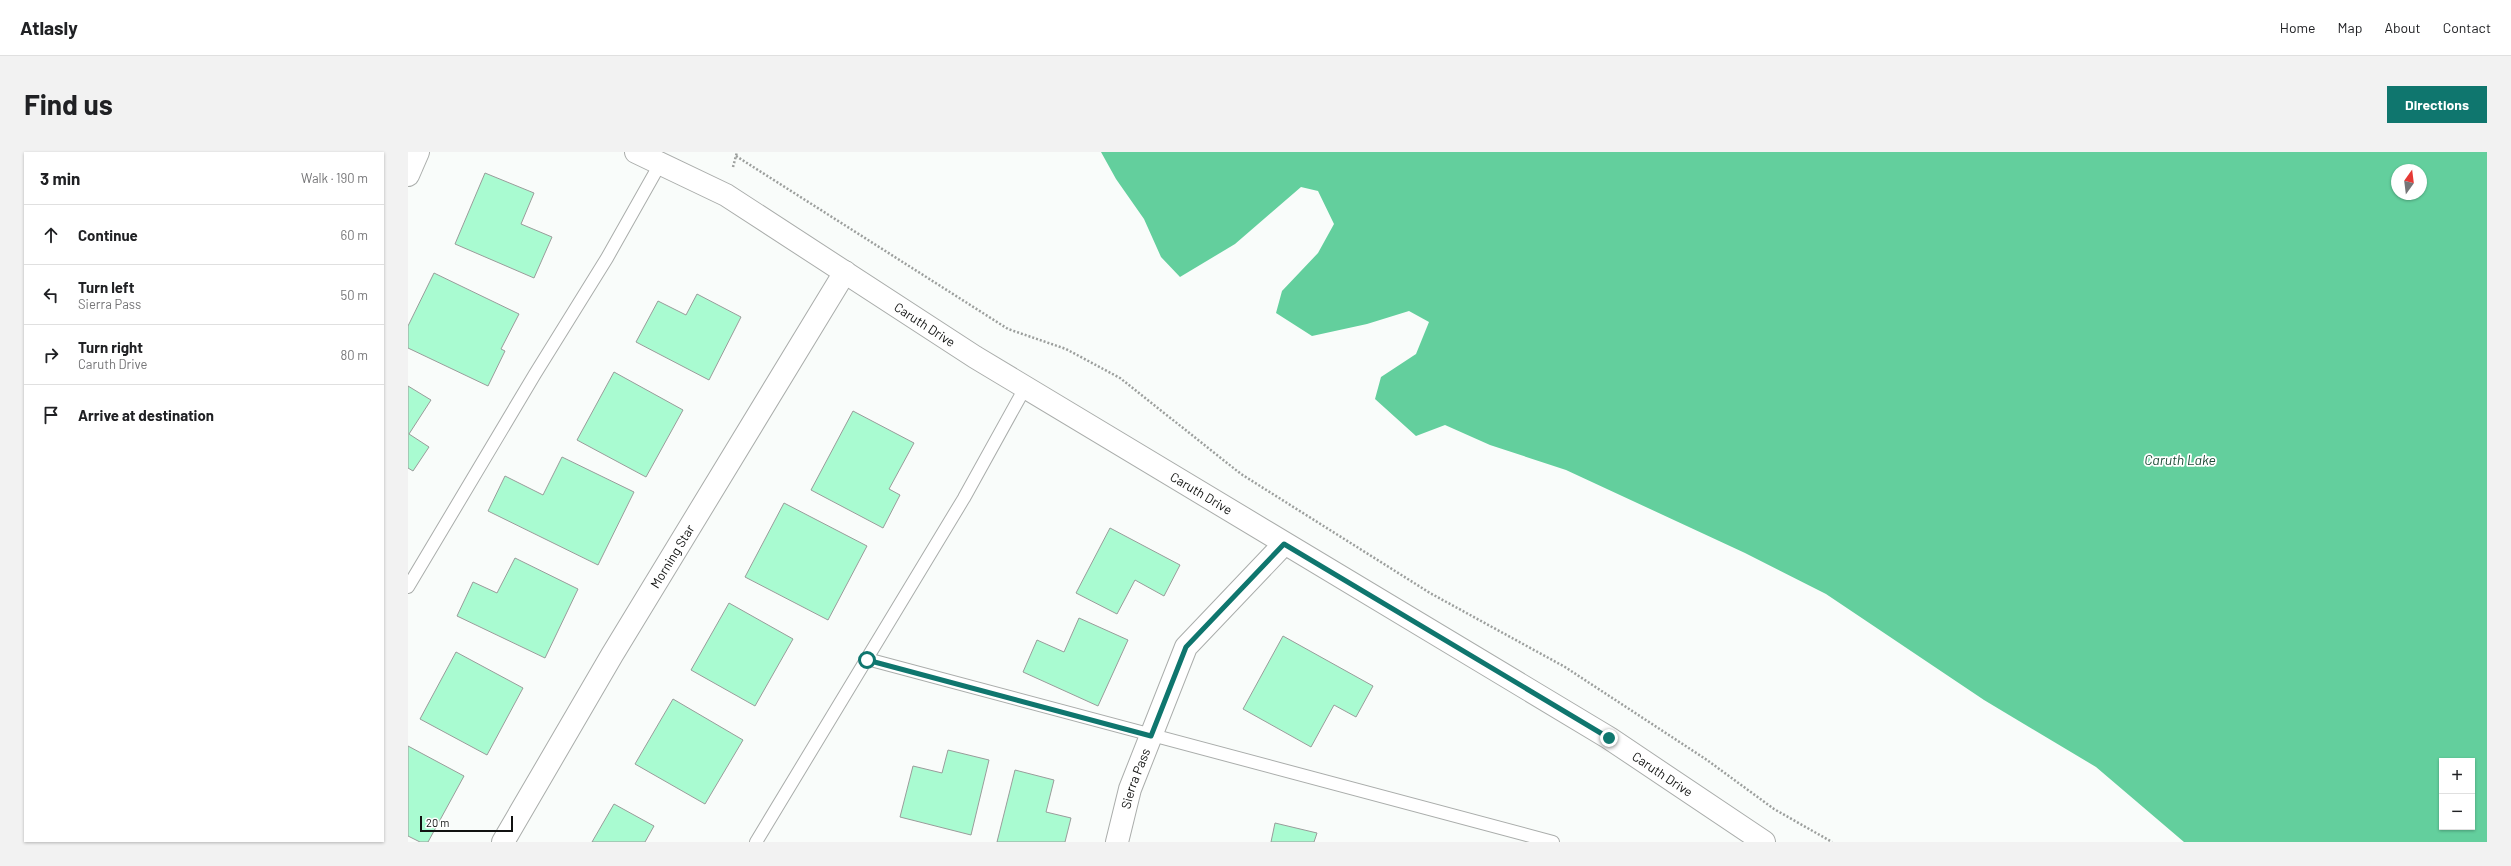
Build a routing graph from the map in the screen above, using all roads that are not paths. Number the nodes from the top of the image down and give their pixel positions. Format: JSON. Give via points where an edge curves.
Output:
{"nodes":[{"id":1,"x":418,"y":152,"type":"edge"},
{"id":2,"x":636,"y":152,"type":"edge"},
{"id":3,"x":660,"y":164,"type":"junction"},
{"id":4,"x":408,"y":175,"type":"edge"},
{"id":5,"x":845,"y":272,"type":"junction"},
{"id":6,"x":1026,"y":386,"type":"junction"},
{"id":7,"x":1284,"y":544,"type":"junction"},
{"id":8,"x":408,"y":587,"type":"edge"},
{"id":9,"x":867,"y":660,"type":"junction"},
{"id":10,"x":1151,"y":736,"type":"junction"},
{"id":11,"x":503,"y":842,"type":"edge"},
{"id":12,"x":756,"y":842,"type":"edge"},
{"id":13,"x":1117,"y":842,"type":"edge"},
{"id":14,"x":1553,"y":842,"type":"edge"},
{"id":15,"x":1764,"y":842,"type":"edge"}],
"edges":[{"from":1,"to":4,"type":"street"},
{"from":2,"to":3,"type":"street","name":"Caruth Drive"},
{"from":3,"to":5,"type":"street","name":"Caruth Drive","via":[[726,195]]},
{"from":3,"to":8,"type":"lane","via":[[607,258]]},
{"from":5,"to":6,"type":"street","name":"Caruth Drive","via":[[976,357]]},
{"from":5,"to":11,"type":"street","name":"Morning Star","via":[[612,655]]},
{"from":6,"to":7,"type":"street","name":"Caruth Drive"},
{"from":6,"to":9,"type":"lane","via":[[964,498]]},
{"from":7,"to":10,"type":"street","name":"Sierra Pass","via":[[1186,647]]},
{"from":7,"to":15,"type":"street","name":"Caruth Drive","via":[[1609,738]]},
{"from":9,"to":10,"type":"lane"},
{"from":9,"to":12,"type":"lane"},
{"from":10,"to":13,"type":"street","name":"Sierra Pass","via":[[1130,789]]},
{"from":10,"to":14,"type":"lane"}]}
